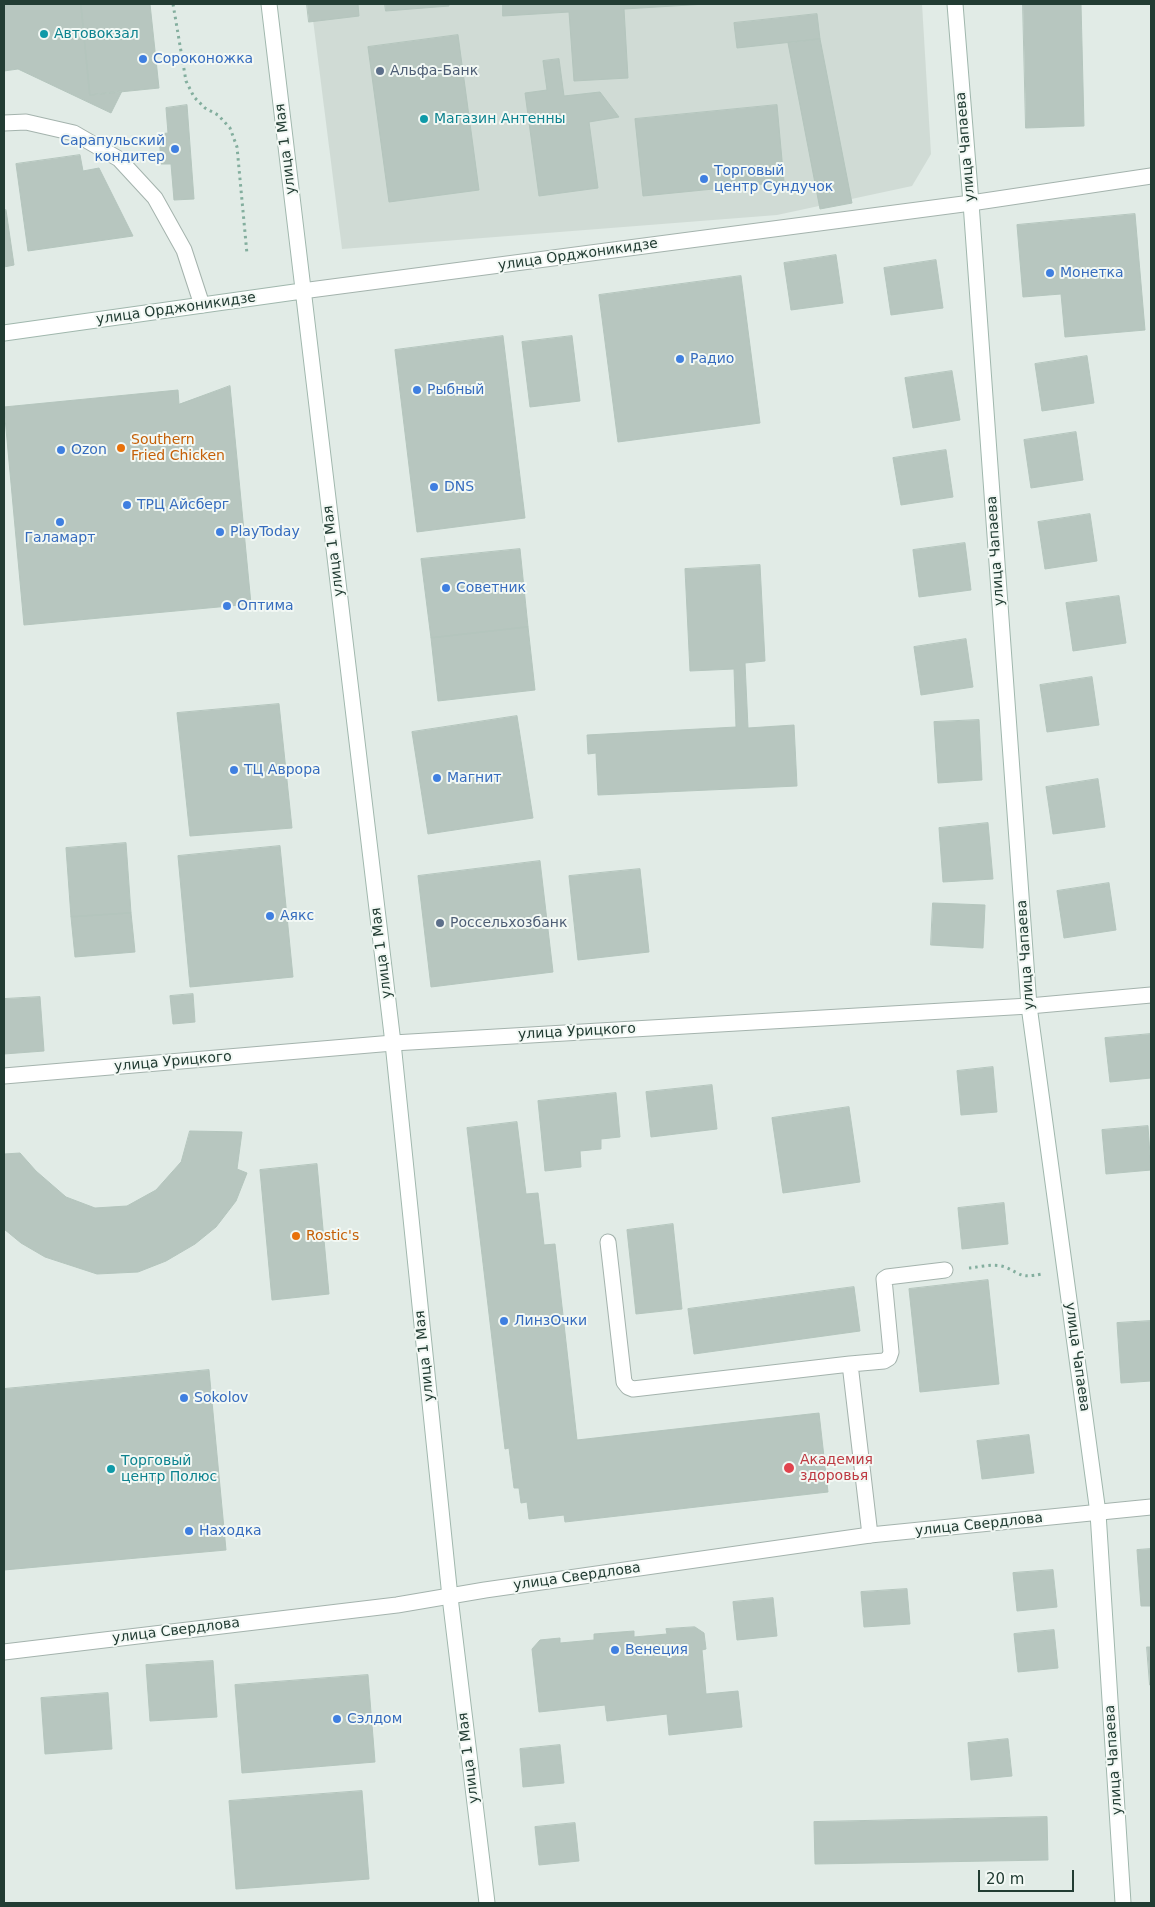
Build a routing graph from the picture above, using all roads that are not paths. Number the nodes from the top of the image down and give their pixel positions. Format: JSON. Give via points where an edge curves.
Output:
{"nodes":[{"id":1,"x":269,"y":4,"type":"edge"},
{"id":2,"x":954,"y":4,"type":"edge"},
{"id":3,"x":4,"y":123,"type":"edge"},
{"id":4,"x":1151,"y":176,"type":"edge"},
{"id":5,"x":971,"y":203,"type":"junction"},
{"id":6,"x":302,"y":291,"type":"junction"},
{"id":7,"x":202,"y":305,"type":"junction"},
{"id":8,"x":4,"y":333,"type":"edge"},
{"id":9,"x":1151,"y":995,"type":"edge"},
{"id":10,"x":1029,"y":1006,"type":"junction"},
{"id":11,"x":393,"y":1043,"type":"junction"},
{"id":12,"x":4,"y":1076,"type":"edge"},
{"id":13,"x":608,"y":1242,"type":"dead end"},
{"id":14,"x":945,"y":1270,"type":"dead end"},
{"id":15,"x":850,"y":1364,"type":"junction"},
{"id":16,"x":1151,"y":1507,"type":"edge"},
{"id":17,"x":1098,"y":1513,"type":"junction"},
{"id":18,"x":870,"y":1535,"type":"junction"},
{"id":19,"x":450,"y":1597,"type":"junction"},
{"id":20,"x":4,"y":1652,"type":"edge"},
{"id":21,"x":487,"y":1903,"type":"edge"},
{"id":22,"x":1122,"y":1903,"type":"edge"}],
"edges":[{"from":1,"to":6,"type":"main road","name":"улица 1 Мая"},
{"from":2,"to":5,"type":"main road","name":"улица Чапаева"},
{"from":3,"to":7,"type":"main road","via":[[26,122],[74,133],[119,159],[155,198],[184,250]]},
{"from":4,"to":5,"type":"main road","name":"улица Орджоникидзе"},
{"from":5,"to":6,"type":"main road","name":"улица Орджоникидзе"},
{"from":5,"to":10,"type":"main road","name":"улица Чапаева"},
{"from":6,"to":7,"type":"main road","name":"улица Орджоникидзе"},
{"from":6,"to":11,"type":"main road","name":"улица 1 Мая"},
{"from":7,"to":8,"type":"main road","name":"улица Орджоникидзе"},
{"from":9,"to":10,"type":"main road","name":"улица Урицкого"},
{"from":10,"to":11,"type":"main road","name":"улица Урицкого"},
{"from":10,"to":17,"type":"main road","name":"улица Чапаева"},
{"from":11,"to":12,"type":"main road","name":"улица Урицкого"},
{"from":11,"to":19,"type":"main road","name":"улица 1 Мая"},
{"from":13,"to":15,"type":"main road","via":[[624,1382],[628,1387],[633,1389]]},
{"from":14,"to":15,"type":"main road","via":[[884,1279],[889,1358]]},
{"from":15,"to":18,"type":"main road"},
{"from":16,"to":17,"type":"main road","name":"улица Свердлова"},
{"from":17,"to":18,"type":"main road","name":"улица Свердлова"},
{"from":17,"to":22,"type":"main road","name":"улица Чапаева"},
{"from":18,"to":19,"type":"main road","name":"улица Свердлова"},
{"from":19,"to":20,"type":"main road","name":"улица Свердлова"},
{"from":19,"to":21,"type":"main road","name":"улица 1 Мая"}]}
